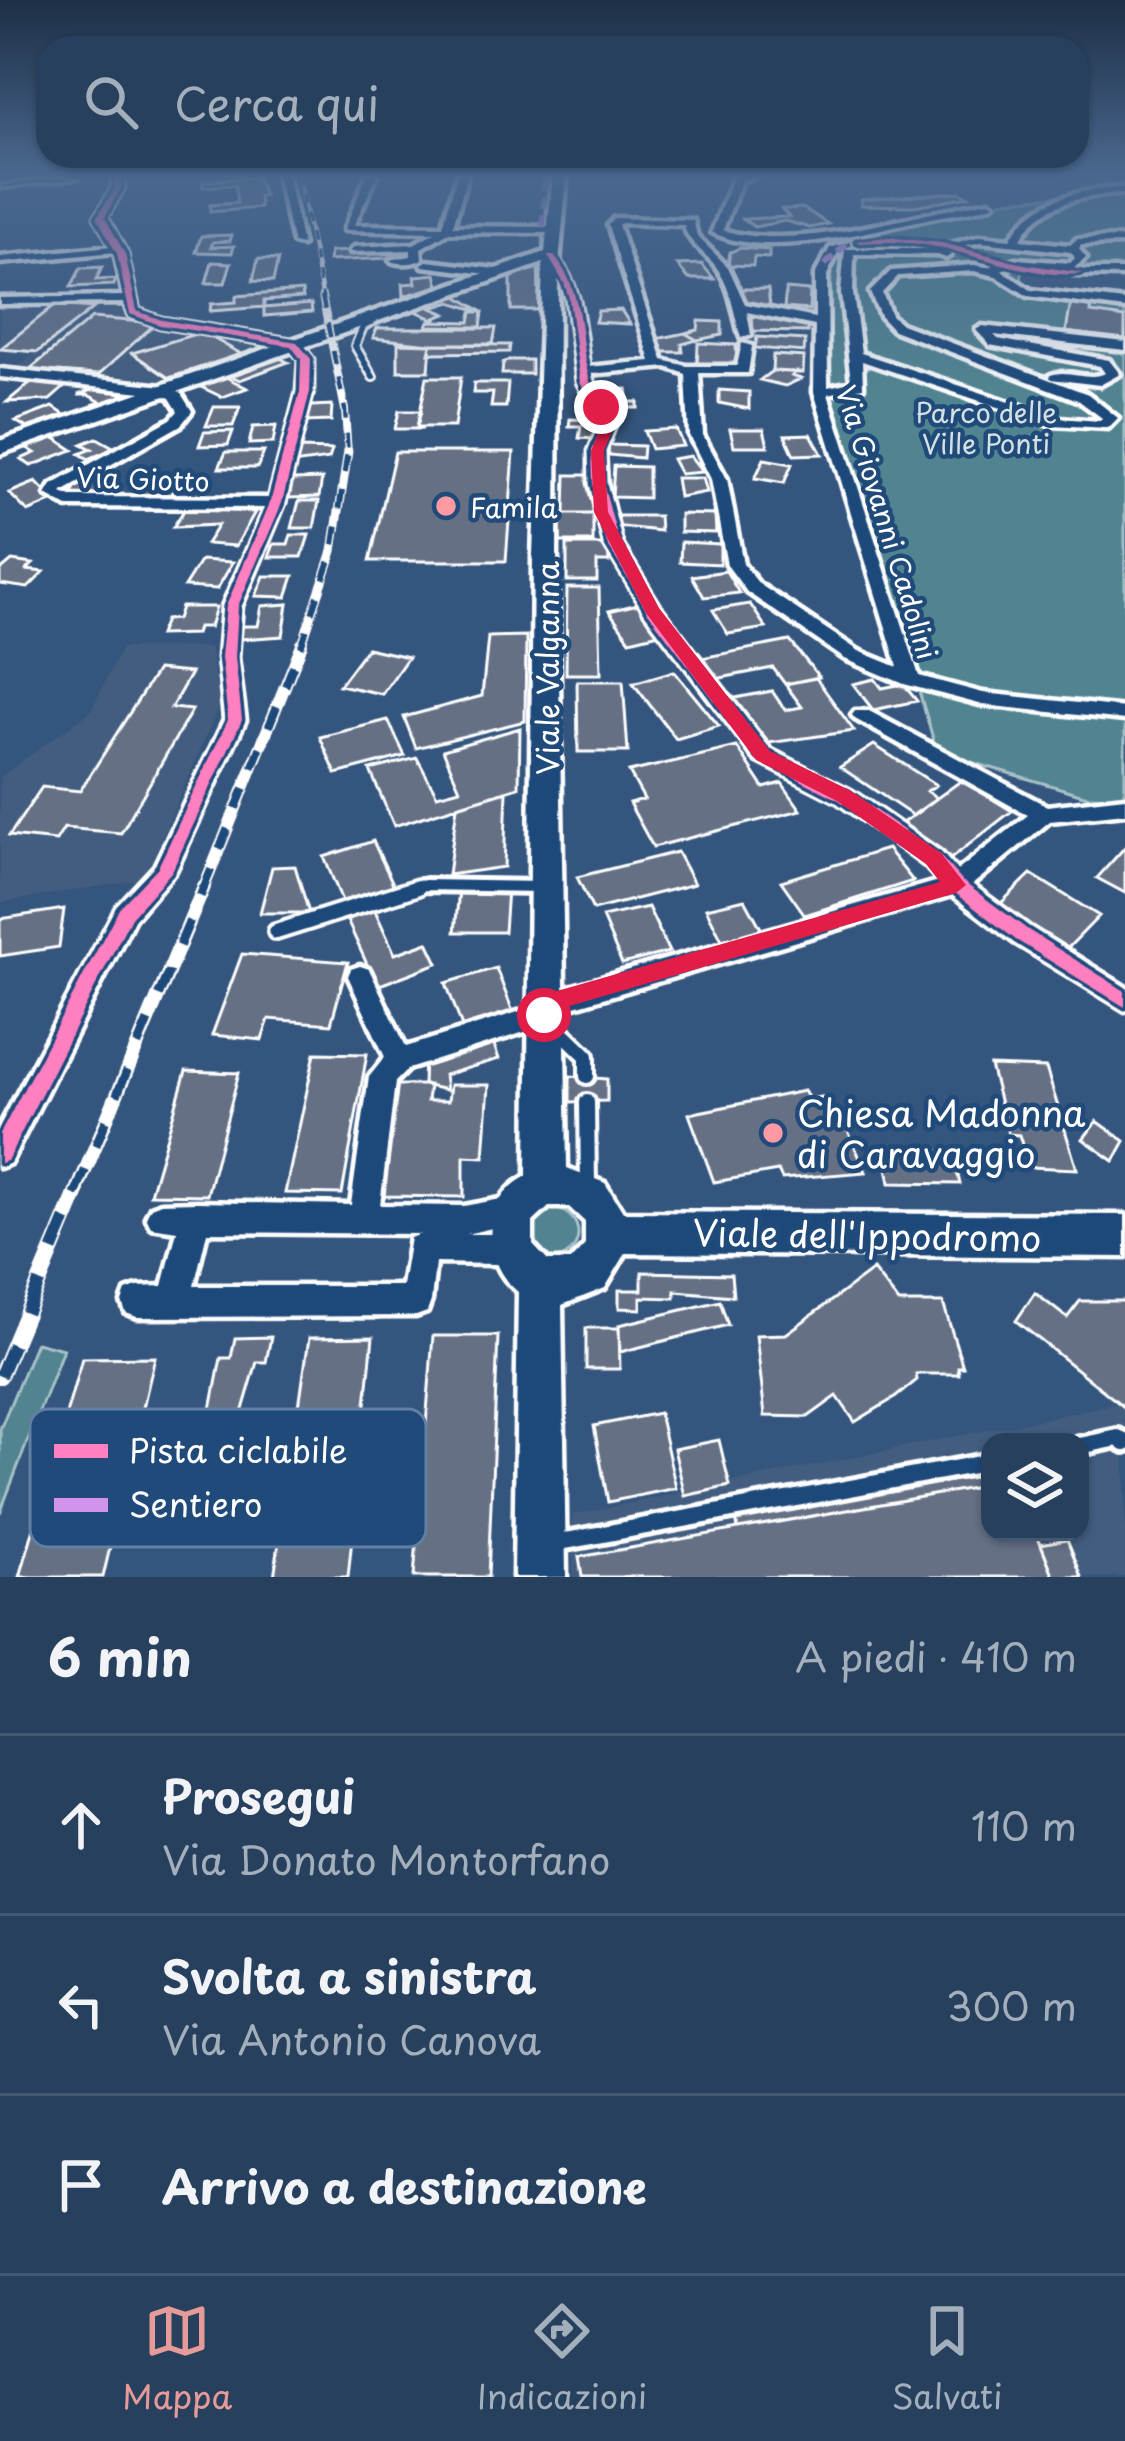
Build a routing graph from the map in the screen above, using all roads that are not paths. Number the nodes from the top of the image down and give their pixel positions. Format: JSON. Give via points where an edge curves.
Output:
{"nodes":[{"id":1,"x":118,"y":249,"type":"joint"},
{"id":2,"x":383,"y":249,"type":"edge"},
{"id":3,"x":416,"y":249,"type":"edge"},
{"id":4,"x":552,"y":249,"type":"edge"},
{"id":5,"x":619,"y":249,"type":"edge"},
{"id":6,"x":709,"y":249,"type":"edge"},
{"id":7,"x":841,"y":249,"type":"edge"},
{"id":8,"x":945,"y":249,"type":"edge"},
{"id":9,"x":1035,"y":249,"type":"edge"},
{"id":10,"x":1078,"y":249,"type":"edge"},
{"id":11,"x":354,"y":250,"type":"dead end"},
{"id":12,"x":937,"y":252,"type":"junction"},
{"id":13,"x":551,"y":256,"type":"junction"},
{"id":14,"x":0,"y":260,"type":"edge"},
{"id":15,"x":395,"y":260,"type":"dead end"},
{"id":16,"x":1081,"y":263,"type":"junction"},
{"id":17,"x":427,"y":264,"type":"dead end"},
{"id":18,"x":1125,"y":264,"type":"edge"},
{"id":19,"x":974,"y":268,"type":"junction"},
{"id":20,"x":989,"y":270,"type":"junction"},
{"id":21,"x":496,"y":272,"type":"junction"},
{"id":22,"x":1125,"y":273,"type":"edge"},
{"id":23,"x":1125,"y":290,"type":"edge"},
{"id":24,"x":129,"y":299,"type":"junction"},
{"id":25,"x":0,"y":301,"type":"edge"},
{"id":26,"x":402,"y":305,"type":"junction"},
{"id":27,"x":1125,"y":305,"type":"edge"},
{"id":28,"x":741,"y":307,"type":"junction"},
{"id":29,"x":820,"y":322,"type":"junction"},
{"id":30,"x":294,"y":344,"type":"junction"},
{"id":31,"x":1125,"y":346,"type":"edge"},
{"id":32,"x":855,"y":355,"type":"junction"},
{"id":33,"x":658,"y":364,"type":"junction"},
{"id":34,"x":689,"y":369,"type":"junction"},
{"id":35,"x":1013,"y":369,"type":"junction"},
{"id":36,"x":582,"y":371,"type":"junction"},
{"id":37,"x":0,"y":373,"type":"edge"},
{"id":38,"x":373,"y":376,"type":"dead end"},
{"id":39,"x":164,"y":390,"type":"junction"},
{"id":40,"x":821,"y":392,"type":"junction"},
{"id":41,"x":0,"y":448,"type":"edge"},
{"id":42,"x":276,"y":503,"type":"junction"},
{"id":43,"x":911,"y":680,"type":"junction"},
{"id":44,"x":1125,"y":714,"type":"edge"},
{"id":45,"x":862,"y":715,"type":"dead end"},
{"id":46,"x":1125,"y":805,"type":"edge"},
{"id":47,"x":1045,"y":814,"type":"junction"},
{"id":48,"x":956,"y":885,"type":"junction"},
{"id":49,"x":546,"y":887,"type":"junction"},
{"id":50,"x":276,"y":932,"type":"dead end"},
{"id":51,"x":360,"y":976,"type":"dead end"},
{"id":52,"x":1125,"y":1000,"type":"edge"},
{"id":53,"x":544,"y":1009,"type":"junction"},
{"id":54,"x":399,"y":1060,"type":"junction"},
{"id":55,"x":587,"y":1076,"type":"dead end"},
{"id":56,"x":587,"y":1102,"type":"dead end"},
{"id":57,"x":0,"y":1154,"type":"edge"},
{"id":58,"x":566,"y":1206,"type":"junction"},
{"id":59,"x":161,"y":1216,"type":"dead end"},
{"id":60,"x":196,"y":1216,"type":"junction"},
{"id":61,"x":364,"y":1217,"type":"junction"},
{"id":62,"x":422,"y":1233,"type":"junction"},
{"id":63,"x":1125,"y":1237,"type":"edge"},
{"id":64,"x":528,"y":1269,"type":"junction"},
{"id":65,"x":137,"y":1301,"type":"dead end"},
{"id":66,"x":175,"y":1301,"type":"junction"},
{"id":67,"x":1125,"y":1443,"type":"edge"},
{"id":68,"x":1089,"y":1444,"type":"edge"},
{"id":69,"x":981,"y":1464,"type":"edge"},
{"id":70,"x":540,"y":1561,"type":"edge"}],
"edges":[{"from":1,"to":14,"type":"street"},
{"from":1,"to":24,"type":"street"},
{"from":2,"to":11,"type":"street"},
{"from":3,"to":15,"type":"street","via":[[417,259]]},
{"from":4,"to":13,"type":"main road","name":"Viale Valganna"},
{"from":5,"to":33,"type":"street","via":[[647,310]]},
{"from":6,"to":28,"type":"street"},
{"from":7,"to":29,"type":"street","name":"Via Giovanni Cadolini","via":[[825,265]]},
{"from":8,"to":12,"type":"street"},
{"from":9,"to":16,"type":"street"},
{"from":10,"to":16,"type":"street"},
{"from":12,"to":19,"type":"street"},
{"from":12,"to":32,"type":"street","via":[[848,251]]},
{"from":13,"to":21,"type":"main road"},
{"from":13,"to":36,"type":"street","via":[[563,271]]},
{"from":13,"to":49,"type":"main road","name":"Viale Valganna"},
{"from":16,"to":18,"type":"street"},
{"from":16,"to":20,"type":"street"},
{"from":16,"to":22,"type":"street"},
{"from":16,"to":23,"type":"street","via":[[1104,288]]},
{"from":17,"to":21,"type":"street"},
{"from":19,"to":20,"type":"street"},
{"from":19,"to":35,"type":"street","via":[[895,273],[882,280],[878,303],[897,327]]},
{"from":20,"to":27,"type":"street","via":[[1028,292]]},
{"from":21,"to":26,"type":"main road"},
{"from":24,"to":25,"type":"street"},
{"from":24,"to":30,"type":"street","via":[[142,318]]},
{"from":26,"to":30,"type":"main road"},
{"from":26,"to":38,"type":"lane","via":[[358,335],[357,356]]},
{"from":28,"to":29,"type":"street"},
{"from":28,"to":34,"type":"street","via":[[743,370]]},
{"from":29,"to":40,"type":"street","name":"Via Giovanni Cadolini"},
{"from":30,"to":39,"type":"main road"},
{"from":30,"to":42,"type":"street","via":[[306,358],[305,392]]},
{"from":31,"to":35,"type":"street","via":[[982,330],[994,342],[1104,363],[1113,374],[1087,382]]},
{"from":32,"to":35,"type":"street","via":[[1057,422],[1082,427],[1111,418],[1083,397]]},
{"from":32,"to":40,"type":"street","via":[[858,384]]},
{"from":33,"to":34,"type":"street"},
{"from":33,"to":36,"type":"street"},
{"from":34,"to":43,"type":"street","via":[[694,427],[719,479],[735,565],[798,622]]},
{"from":36,"to":48,"type":"street","via":[[607,426],[597,451],[601,512],[652,609],[763,755],[844,796],[933,859]]},
{"from":37,"to":39,"type":"street"},
{"from":39,"to":41,"type":"main road"},
{"from":39,"to":42,"type":"street","name":"Via Giotto","via":[[184,411],[176,422],[54,495],[92,505]]},
{"from":40,"to":43,"type":"street","name":"Via Giovanni Cadolini"},
{"from":42,"to":57,"type":"street","via":[[232,606],[236,720],[164,871],[125,913]]},
{"from":43,"to":44,"type":"street","via":[[983,699]]},
{"from":45,"to":47,"type":"street"},
{"from":46,"to":47,"type":"street"},
{"from":47,"to":48,"type":"street"},
{"from":48,"to":52,"type":"street"},
{"from":48,"to":53,"type":"street"},
{"from":49,"to":50,"type":"lane","via":[[425,885]]},
{"from":49,"to":53,"type":"main road","name":"Viale Valganna"},
{"from":51,"to":54,"type":"street"},
{"from":53,"to":54,"type":"street"},
{"from":53,"to":55,"type":"lane","via":[[587,1056]]},
{"from":53,"to":58,"type":"main road","name":"Viale Valganna"},
{"from":54,"to":61,"type":"street","via":[[382,1077]]},
{"from":56,"to":58,"type":"lane"},
{"from":58,"to":62,"type":"street"},
{"from":58,"to":63,"type":"main road","name":"Viale dell'Ippodromo"},
{"from":58,"to":64,"type":"main road","name":"Viale Valganna","via":[[509,1243]]},
{"from":58,"to":64,"type":"main road","via":[[597,1268],[560,1285]]},
{"from":59,"to":60,"type":"street"},
{"from":60,"to":61,"type":"street"},
{"from":60,"to":66,"type":"street"},
{"from":61,"to":62,"type":"street"},
{"from":62,"to":64,"type":"street","via":[[496,1249]]},
{"from":62,"to":66,"type":"street","via":[[416,1301]]},
{"from":64,"to":70,"type":"main road"},
{"from":65,"to":66,"type":"street"},
{"from":67,"to":68,"type":"lane"},
{"from":69,"to":70,"type":"lane"}]}
